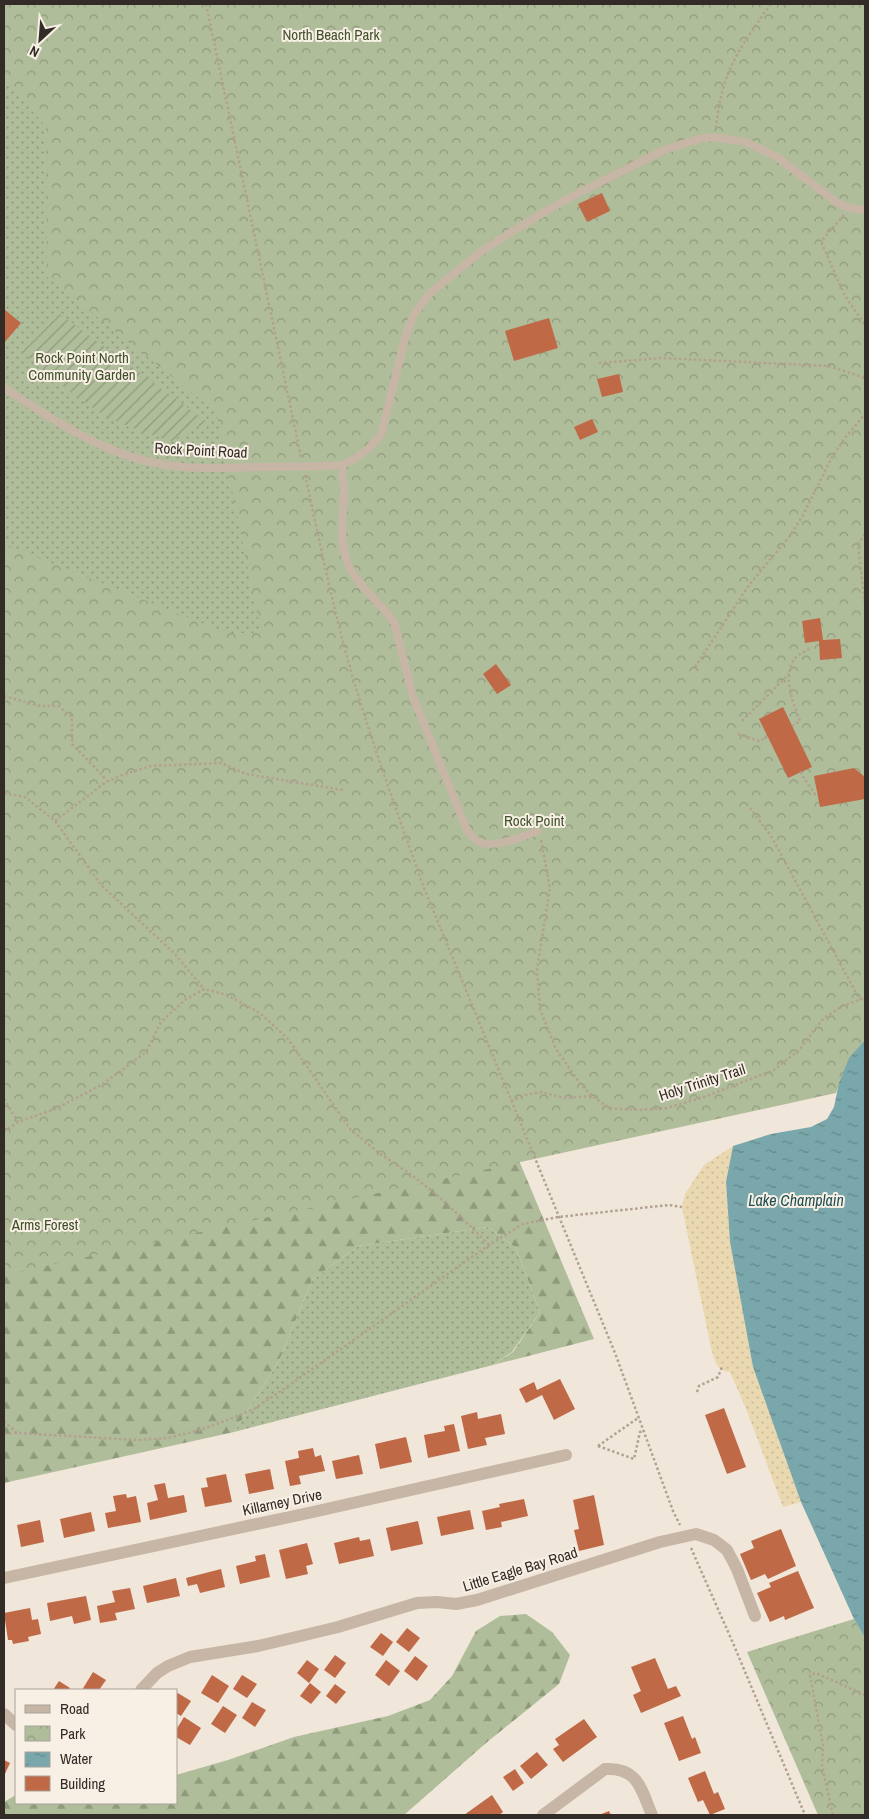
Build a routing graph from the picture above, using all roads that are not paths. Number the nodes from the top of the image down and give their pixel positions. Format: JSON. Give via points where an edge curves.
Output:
{"nodes":[{"id":1,"x":865,"y":210,"type":"edge"},
{"id":2,"x":4,"y":388,"type":"edge"},
{"id":3,"x":342,"y":465,"type":"junction"},
{"id":4,"x":538,"y":831,"type":"road end"},
{"id":5,"x":566,"y":1455,"type":"dead end"},
{"id":6,"x":4,"y":1578,"type":"edge"},
{"id":7,"x":755,"y":1616,"type":"dead end"},
{"id":8,"x":142,"y":1689,"type":"edge"},
{"id":9,"x":4,"y":1714,"type":"edge"},
{"id":10,"x":15,"y":1724,"type":"edge"},
{"id":11,"x":543,"y":1815,"type":"edge"},
{"id":12,"x":652,"y":1815,"type":"edge"}],
"edges":[{"from":1,"to":3,"type":"lane","via":[[849,208],[822,192],[777,157],[746,142],[714,137],[664,150],[567,199],[482,252],[430,293],[414,314],[405,338],[381,435],[368,449]]},
{"from":2,"to":3,"type":"lane","name":"Rock Point Road","bridge":true,"via":[[68,429],[132,457],[168,465]]},
{"from":3,"to":4,"type":"lane","via":[[341,517],[349,566],[394,622],[413,697],[466,830],[479,842],[488,844]]},
{"from":5,"to":6,"type":"street","name":"Killarney Drive"},
{"from":7,"to":8,"type":"street","name":"Little Eagle Bay Road","via":[[727,1550],[714,1540],[696,1534],[660,1542],[477,1600],[456,1604],[417,1602],[288,1639],[190,1657],[157,1673]]},
{"from":9,"to":10,"type":"street"},
{"from":11,"to":12,"type":"street","via":[[604,1769],[616,1768],[629,1772],[638,1782]]}]}
